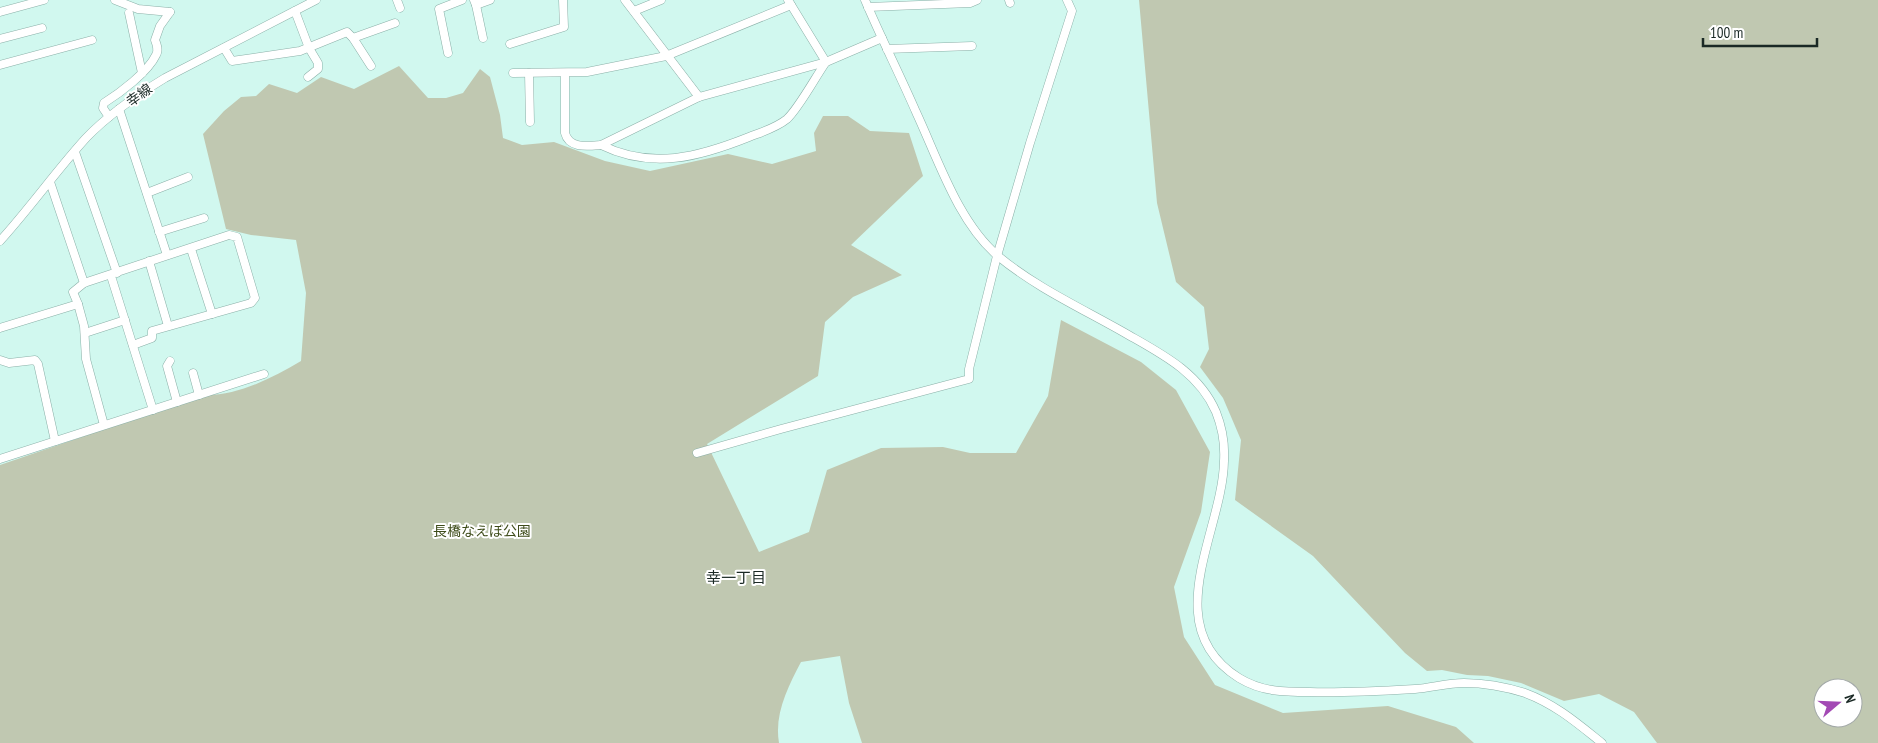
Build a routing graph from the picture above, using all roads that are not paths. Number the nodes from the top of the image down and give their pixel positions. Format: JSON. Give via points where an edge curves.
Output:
{"nodes":[{"id":1,"x":44,"y":0,"type":"edge"},
{"id":2,"x":115,"y":0,"type":"edge"},
{"id":3,"x":316,"y":0,"type":"edge"},
{"id":4,"x":462,"y":0,"type":"edge"},
{"id":5,"x":490,"y":0,"type":"edge"},
{"id":6,"x":563,"y":0,"type":"edge"},
{"id":7,"x":625,"y":0,"type":"edge"},
{"id":8,"x":661,"y":0,"type":"edge"},
{"id":9,"x":977,"y":0,"type":"edge"},
{"id":10,"x":1067,"y":0,"type":"edge"},
{"id":11,"x":789,"y":2,"type":"edge"},
{"id":12,"x":929,"y":2,"type":"edge"},
{"id":13,"x":475,"y":3,"type":"edge"},
{"id":14,"x":867,"y":3,"type":"edge"},
{"id":15,"x":295,"y":11,"type":"junction"},
{"id":16,"x":634,"y":11,"type":"junction"},
{"id":17,"x":0,"y":12,"type":"edge"},
{"id":18,"x":129,"y":13,"type":"dead end"},
{"id":19,"x":395,"y":23,"type":"dead end"},
{"id":20,"x":42,"y":28,"type":"dead end"},
{"id":21,"x":353,"y":38,"type":"junction"},
{"id":22,"x":482,"y":38,"type":"dead end"},
{"id":23,"x":882,"y":38,"type":"junction"},
{"id":24,"x":0,"y":39,"type":"edge"},
{"id":25,"x":92,"y":40,"type":"dead end"},
{"id":26,"x":510,"y":44,"type":"dead end"},
{"id":27,"x":972,"y":46,"type":"dead end"},
{"id":28,"x":224,"y":48,"type":"junction"},
{"id":29,"x":309,"y":48,"type":"junction"},
{"id":30,"x":887,"y":49,"type":"junction"},
{"id":31,"x":448,"y":53,"type":"dead end"},
{"id":32,"x":666,"y":56,"type":"junction"},
{"id":33,"x":826,"y":62,"type":"junction"},
{"id":34,"x":0,"y":65,"type":"edge"},
{"id":35,"x":371,"y":66,"type":"dead end"},
{"id":36,"x":142,"y":73,"type":"junction"},
{"id":37,"x":513,"y":73,"type":"dead end"},
{"id":38,"x":528,"y":73,"type":"junction"},
{"id":39,"x":565,"y":73,"type":"junction"},
{"id":40,"x":308,"y":77,"type":"dead end"},
{"id":41,"x":699,"y":96,"type":"junction"},
{"id":42,"x":119,"y":109,"type":"junction"},
{"id":43,"x":109,"y":117,"type":"junction"},
{"id":44,"x":530,"y":122,"type":"dead end"},
{"id":45,"x":601,"y":145,"type":"junction"},
{"id":46,"x":75,"y":152,"type":"junction"},
{"id":47,"x":188,"y":177,"type":"dead end"},
{"id":48,"x":50,"y":182,"type":"junction"},
{"id":49,"x":147,"y":193,"type":"junction"},
{"id":50,"x":204,"y":218,"type":"dead end"},
{"id":51,"x":159,"y":232,"type":"junction"},
{"id":52,"x":0,"y":241,"type":"edge"},
{"id":53,"x":191,"y":249,"type":"junction"},
{"id":54,"x":167,"y":255,"type":"junction"},
{"id":55,"x":998,"y":256,"type":"junction"},
{"id":56,"x":148,"y":261,"type":"junction"},
{"id":57,"x":114,"y":275,"type":"junction"},
{"id":58,"x":84,"y":284,"type":"junction"},
{"id":59,"x":78,"y":304,"type":"junction"},
{"id":60,"x":212,"y":314,"type":"junction"},
{"id":61,"x":125,"y":320,"type":"junction"},
{"id":62,"x":168,"y":326,"type":"junction"},
{"id":63,"x":0,"y":328,"type":"edge"},
{"id":64,"x":84,"y":333,"type":"junction"},
{"id":65,"x":133,"y":345,"type":"junction"},
{"id":66,"x":0,"y":360,"type":"edge"},
{"id":67,"x":170,"y":361,"type":"dead end"},
{"id":68,"x":193,"y":373,"type":"dead end"},
{"id":69,"x":264,"y":374,"type":"dead end"},
{"id":70,"x":199,"y":395,"type":"junction"},
{"id":71,"x":177,"y":402,"type":"junction"},
{"id":72,"x":153,"y":410,"type":"junction"},
{"id":73,"x":104,"y":425,"type":"junction"},
{"id":74,"x":55,"y":441,"type":"junction"},
{"id":75,"x":697,"y":453,"type":"dead end"},
{"id":76,"x":0,"y":460,"type":"edge"},
{"id":77,"x":1596,"y":741,"type":"edge"}],
"edges":[{"from":1,"to":17,"type":"street"},
{"from":2,"to":36,"type":"street","via":[[138,10],[170,12],[155,40],[156,55]]},
{"from":3,"to":15,"type":"street","name":"幸線"},
{"from":4,"to":31,"type":"street","via":[[439,9]]},
{"from":5,"to":13,"type":"street"},
{"from":6,"to":26,"type":"street","via":[[564,27]]},
{"from":7,"to":16,"type":"street"},
{"from":8,"to":16,"type":"street"},
{"from":9,"to":12,"type":"street","via":[[970,3]]},
{"from":10,"to":55,"type":"street","via":[[1072,11]]},
{"from":11,"to":32,"type":"street"},
{"from":11,"to":33,"type":"street"},
{"from":12,"to":14,"type":"street"},
{"from":13,"to":22,"type":"street"},
{"from":14,"to":23,"type":"street"},
{"from":15,"to":28,"type":"street","name":"幸線"},
{"from":15,"to":29,"type":"street"},
{"from":16,"to":32,"type":"street"},
{"from":18,"to":36,"type":"street"},
{"from":19,"to":21,"type":"street"},
{"from":20,"to":24,"type":"street"},
{"from":21,"to":29,"type":"street","via":[[347,32]]},
{"from":21,"to":35,"type":"street"},
{"from":23,"to":30,"type":"street"},
{"from":23,"to":33,"type":"street"},
{"from":25,"to":34,"type":"street"},
{"from":27,"to":30,"type":"street"},
{"from":28,"to":29,"type":"street","via":[[232,61]]},
{"from":28,"to":42,"type":"street","name":"幸線","via":[[165,78]]},
{"from":29,"to":40,"type":"street","via":[[318,69]]},
{"from":30,"to":55,"type":"street","via":[[953,194],[976,233]]},
{"from":32,"to":39,"type":"street","via":[[587,72]]},
{"from":32,"to":41,"type":"street"},
{"from":33,"to":41,"type":"street"},
{"from":33,"to":45,"type":"street","via":[[789,117],[780,124],[727,146],[690,157],[652,158],[614,151]]},
{"from":36,"to":43,"type":"street","via":[[104,103],[103,108]]},
{"from":37,"to":38,"type":"street"},
{"from":38,"to":39,"type":"street"},
{"from":38,"to":44,"type":"street"},
{"from":39,"to":45,"type":"street","via":[[567,140],[585,146]]},
{"from":41,"to":45,"type":"street"},
{"from":42,"to":43,"type":"street","name":"幸線"},
{"from":42,"to":49,"type":"street"},
{"from":43,"to":46,"type":"street","name":"幸線"},
{"from":46,"to":48,"type":"street","name":"幸線"},
{"from":46,"to":57,"type":"street"},
{"from":47,"to":49,"type":"street"},
{"from":48,"to":52,"type":"street","name":"幸線"},
{"from":48,"to":58,"type":"street"},
{"from":49,"to":51,"type":"street"},
{"from":50,"to":51,"type":"street"},
{"from":51,"to":54,"type":"street"},
{"from":53,"to":54,"type":"street"},
{"from":53,"to":60,"type":"street"},
{"from":53,"to":60,"type":"street","via":[[229,235],[237,237],[255,298],[251,303]]},
{"from":54,"to":56,"type":"street"},
{"from":55,"to":75,"type":"street","via":[[969,369],[969,380]]},
{"from":55,"to":77,"type":"street","via":[[1042,287],[1162,354],[1185,370],[1209,398],[1221,429],[1224,462],[1197,589],[1197,607],[1205,639],[1213,654],[1236,676],[1274,692],[1417,689],[1465,683],[1494,686],[1543,701],[1571,718]]},
{"from":56,"to":57,"type":"street"},
{"from":56,"to":62,"type":"street"},
{"from":57,"to":58,"type":"street"},
{"from":57,"to":61,"type":"street"},
{"from":58,"to":59,"type":"street","via":[[74,292]]},
{"from":59,"to":63,"type":"street"},
{"from":59,"to":64,"type":"street"},
{"from":60,"to":62,"type":"street"},
{"from":61,"to":64,"type":"street"},
{"from":61,"to":65,"type":"street"},
{"from":62,"to":65,"type":"street","via":[[152,331],[152,338]]},
{"from":64,"to":73,"type":"street","via":[[86,359]]},
{"from":65,"to":72,"type":"street"},
{"from":66,"to":74,"type":"street","via":[[9,363],[35,360],[38,364]]},
{"from":67,"to":71,"type":"street","via":[[167,366]]},
{"from":68,"to":70,"type":"street"},
{"from":69,"to":70,"type":"street"},
{"from":70,"to":71,"type":"street"},
{"from":71,"to":72,"type":"street"},
{"from":72,"to":73,"type":"street"},
{"from":73,"to":74,"type":"street"},
{"from":74,"to":76,"type":"street"}]}
